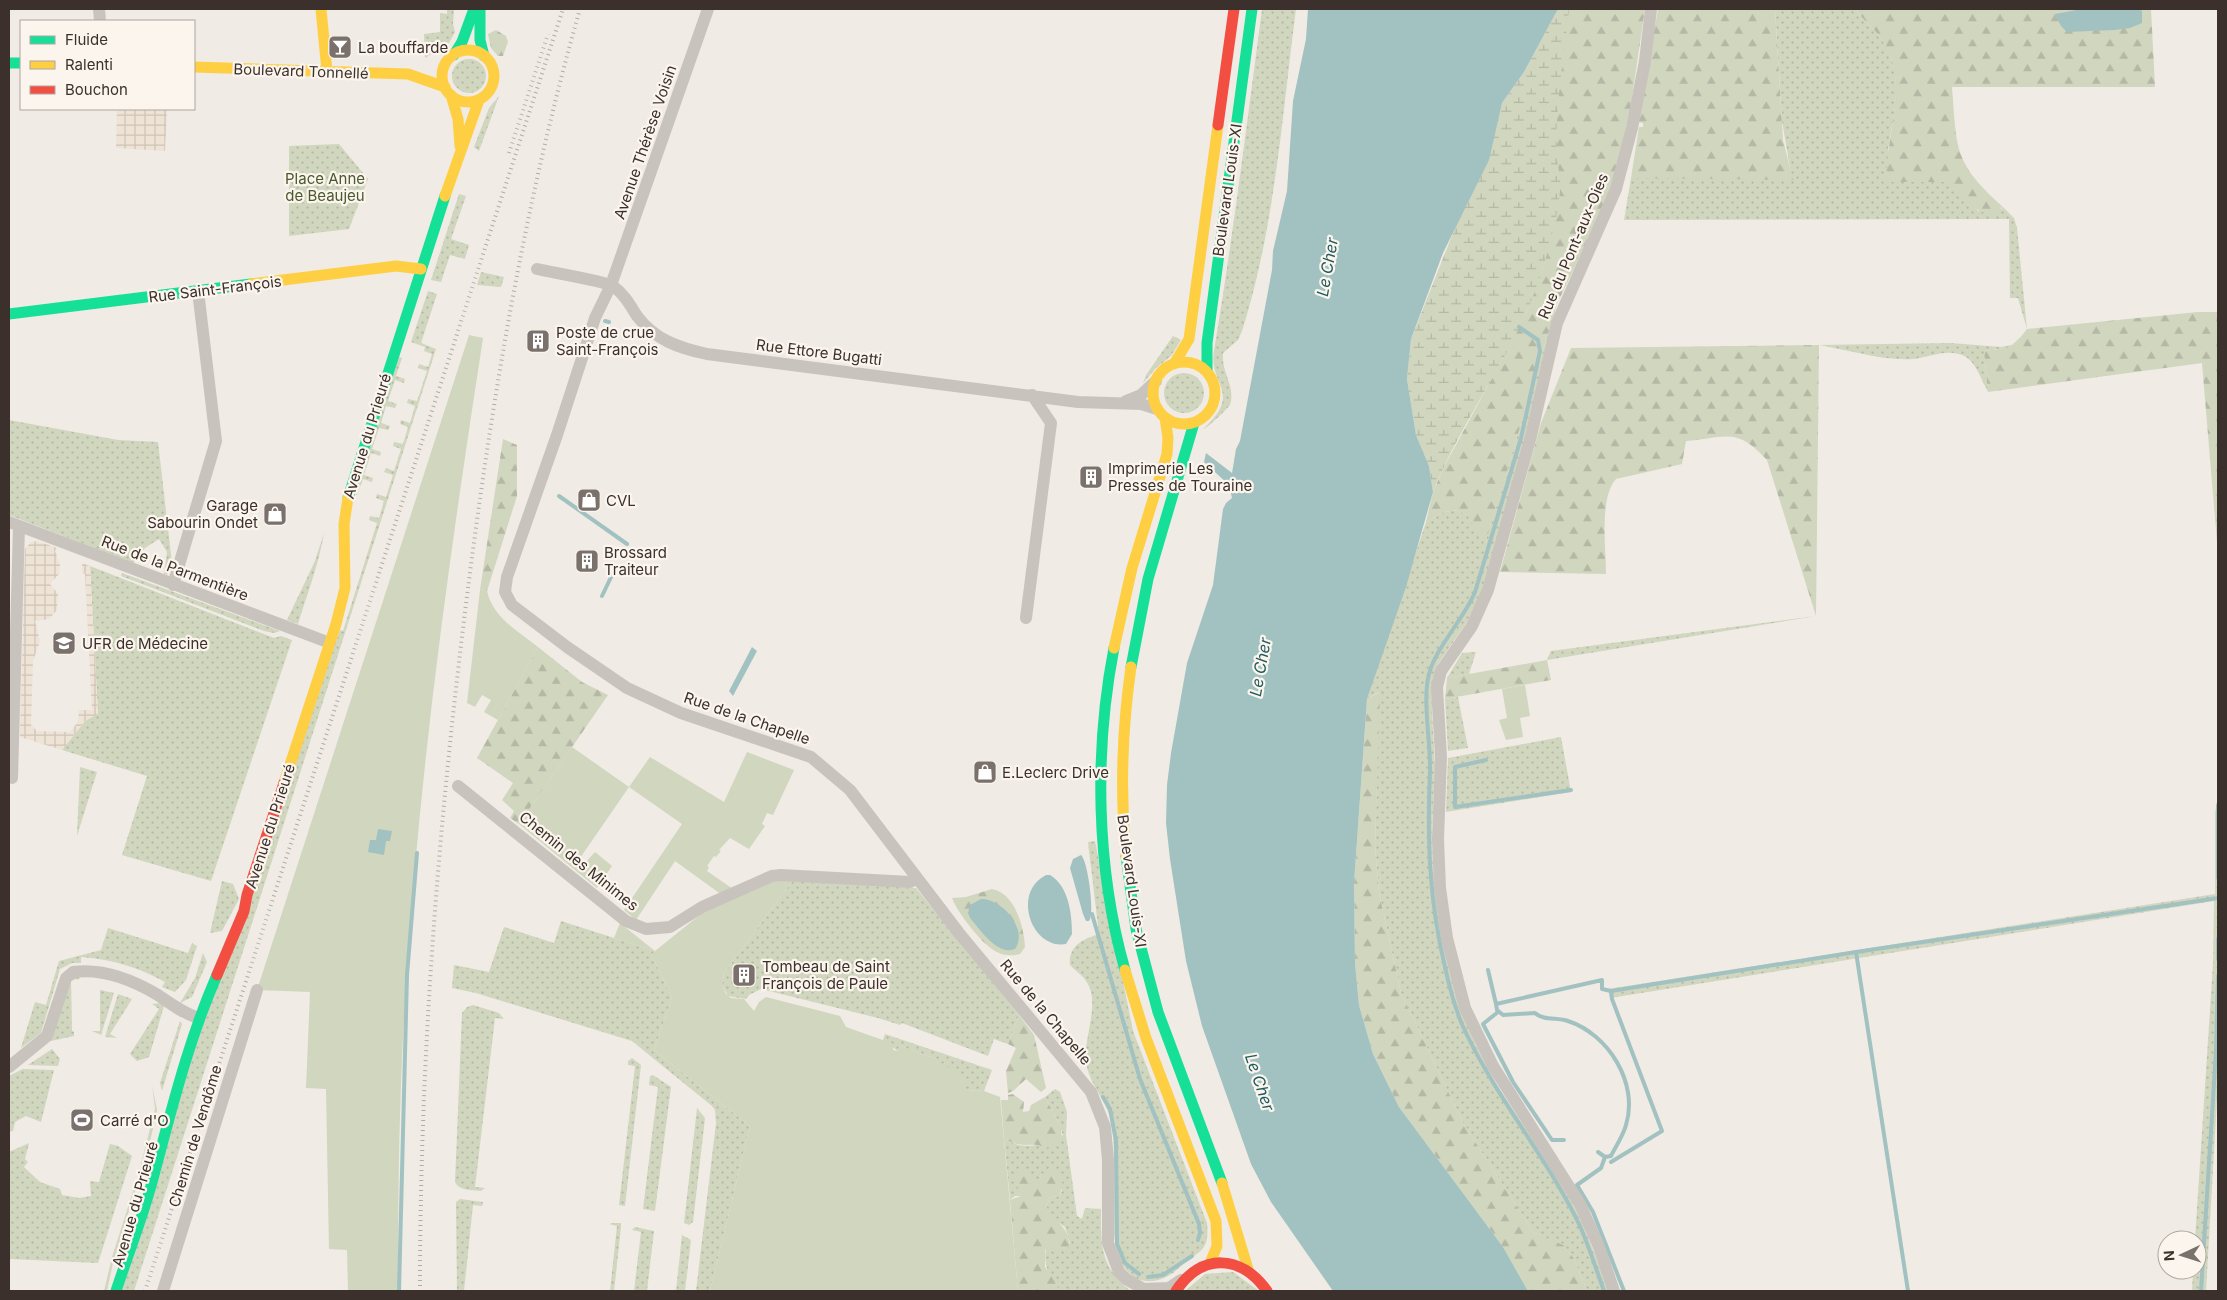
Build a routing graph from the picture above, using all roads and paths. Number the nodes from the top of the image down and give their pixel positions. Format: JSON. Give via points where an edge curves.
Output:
{"nodes":[{"id":1,"x":321,"y":9,"type":"edge"},
{"id":2,"x":474,"y":9,"type":"edge"},
{"id":3,"x":480,"y":9,"type":"edge"},
{"id":4,"x":708,"y":9,"type":"edge"},
{"id":5,"x":1234,"y":9,"type":"edge"},
{"id":6,"x":1252,"y":9,"type":"edge"},
{"id":7,"x":1651,"y":9,"type":"edge"},
{"id":8,"x":484,"y":56,"type":"junction"},
{"id":9,"x":451,"y":58,"type":"junction"},
{"id":10,"x":195,"y":67,"type":"edge"},
{"id":11,"x":327,"y":71,"type":"junction"},
{"id":12,"x":408,"y":74,"type":"junction"},
{"id":13,"x":448,"y":91,"type":"junction"},
{"id":14,"x":479,"y":100,"type":"junction"},
{"id":15,"x":459,"y":152,"type":"junction"},
{"id":16,"x":421,"y":269,"type":"junction"},
{"id":17,"x":537,"y":269,"type":"dead end"},
{"id":18,"x":611,"y":285,"type":"junction"},
{"id":19,"x":198,"y":291,"type":"junction"},
{"id":20,"x":9,"y":314,"type":"edge"},
{"id":21,"x":1174,"y":364,"type":"junction"},
{"id":22,"x":1207,"y":371,"type":"junction"},
{"id":23,"x":1156,"y":380,"type":"junction"},
{"id":24,"x":1032,"y":395,"type":"junction"},
{"id":25,"x":1124,"y":402,"type":"junction"},
{"id":26,"x":1161,"y":414,"type":"junction"},
{"id":27,"x":1194,"y":423,"type":"junction"},
{"id":28,"x":14,"y":524,"type":"edge"},
{"id":29,"x":172,"y":584,"type":"junction"},
{"id":30,"x":1026,"y":618,"type":"dead end"},
{"id":31,"x":330,"y":643,"type":"junction"},
{"id":32,"x":11,"y":751,"type":"edge"},
{"id":33,"x":12,"y":778,"type":"dead end"},
{"id":34,"x":458,"y":786,"type":"dead end"},
{"id":35,"x":917,"y":878,"type":"junction"},
{"id":36,"x":257,"y":990,"type":"dead end"},
{"id":37,"x":194,"y":1016,"type":"junction"},
{"id":38,"x":9,"y":1067,"type":"edge"},
{"id":39,"x":1210,"y":1263,"type":"junction"},
{"id":40,"x":1248,"y":1269,"type":"junction"},
{"id":41,"x":1185,"y":1277,"type":"junction"},
{"id":42,"x":1146,"y":1290,"type":"edge"},
{"id":43,"x":112,"y":1291,"type":"edge"},
{"id":44,"x":116,"y":1291,"type":"edge"},
{"id":45,"x":163,"y":1291,"type":"edge"},
{"id":46,"x":1176,"y":1291,"type":"edge"},
{"id":47,"x":1267,"y":1291,"type":"edge"},
{"id":48,"x":1614,"y":1291,"type":"edge"}],
"edges":[{"from":1,"to":11,"type":"main road"},
{"from":2,"to":9,"type":"main road","via":[[462,42]]},
{"from":3,"to":8,"type":"main road","via":[[480,40]]},
{"from":4,"to":18,"type":"street","name":"Avenue Thérèse Voisin"},
{"from":5,"to":21,"type":"main road","name":"Boulevard Louis-XI","via":[[1189,339]]},
{"from":6,"to":22,"type":"main road","name":"Boulevard Louis-XI","via":[[1207,343]]},
{"from":7,"to":48,"type":"street","name":"Rue du Pont-aux-Oies","via":[[1634,120],[1616,189],[1564,304],[1488,590],[1472,626],[1438,679],[1440,888],[1449,948],[1471,1024],[1493,1066],[1580,1204]]},
{"from":8,"to":9,"type":"main road","via":[[470,50]]},
{"from":8,"to":14,"type":"main road","via":[[492,66],[494,79],[489,91]]},
{"from":9,"to":12,"type":"main road","name":"Boulevard Tonnellé"},
{"from":9,"to":13,"type":"main road","via":[[443,71]]},
{"from":10,"to":11,"type":"main road","name":"Boulevard Tonnellé"},
{"from":11,"to":12,"type":"main road","name":"Boulevard Tonnellé"},
{"from":12,"to":13,"type":"main road","name":"Boulevard Tonnellé"},
{"from":13,"to":14,"type":"main road","via":[[464,102]]},
{"from":13,"to":15,"type":"main road","name":"Avenue du Prieuré","via":[[458,119]]},
{"from":14,"to":15,"type":"main road","name":"Avenue du Prieuré"},
{"from":15,"to":16,"type":"main road","name":"Avenue du Prieuré"},
{"from":16,"to":19,"type":"main road","name":"Rue Saint-François","via":[[396,266]]},
{"from":16,"to":31,"type":"main road","name":"Avenue du Prieuré","via":[[349,490],[344,524],[345,588]]},
{"from":17,"to":18,"type":"street"},
{"from":18,"to":24,"type":"street","name":"Rue Ettore Bugatti","via":[[654,333],[686,350]]},
{"from":18,"to":35,"type":"street","name":"Rue de la Chapelle","via":[[595,318],[507,577],[505,592],[512,605],[627,688],[681,713],[811,757],[850,790]]},
{"from":19,"to":20,"type":"main road","name":"Rue Saint-François"},
{"from":19,"to":29,"type":"street","via":[[216,441]]},
{"from":21,"to":22,"type":"main road","via":[[1192,363]]},
{"from":21,"to":23,"type":"main road"},
{"from":22,"to":27,"type":"main road","via":[[1215,387],[1214,405]]},
{"from":23,"to":25,"type":"street","name":"Rue Ettore Bugatti","via":[[1141,395]]},
{"from":23,"to":26,"type":"main road","via":[[1153,397]]},
{"from":24,"to":25,"type":"street","name":"Rue Ettore Bugatti","via":[[1078,402]]},
{"from":24,"to":30,"type":"street","via":[[1051,422]]},
{"from":25,"to":26,"type":"street","name":"Rue Ettore Bugatti","via":[[1141,404]]},
{"from":26,"to":27,"type":"main road","via":[[1174,423]]},
{"from":26,"to":39,"type":"main road","name":"Boulevard Louis-XI","via":[[1168,438],[1166,454],[1127,585],[1109,676],[1102,772],[1103,825],[1112,907],[1137,1011],[1216,1221],[1217,1246]]},
{"from":27,"to":40,"type":"main road","name":"Boulevard Louis-XI","via":[[1134,642],[1124,722],[1122,828],[1133,910],[1147,975],[1161,1021],[1231,1204]]},
{"from":28,"to":29,"type":"street","name":"Rue de la Parmentière"},
{"from":28,"to":32,"type":"street"},
{"from":29,"to":31,"type":"street","name":"Rue de la Parmentière"},
{"from":31,"to":37,"type":"main road","name":"Avenue du Prieuré","via":[[247,895],[216,950]]},
{"from":32,"to":33,"type":"street"},
{"from":34,"to":35,"type":"street","name":"Chemin des Minimes","via":[[626,921],[646,929],[670,927],[702,907],[772,876],[910,882]]},
{"from":35,"to":42,"type":"street","name":"Rue de la Chapelle","via":[[1091,1092],[1105,1127],[1108,1243],[1120,1272]]},
{"from":36,"to":45,"type":"street","name":"Chemin de Vendôme"},
{"from":37,"to":38,"type":"street","via":[[132,981],[103,973],[70,973],[47,1036]]},
{"from":37,"to":43,"type":"main road","name":"Avenue du Prieuré","via":[[161,1104]]},
{"from":37,"to":44,"type":"main road","name":"Avenue du Prieuré","via":[[155,1173]]},
{"from":39,"to":40,"type":"main road","via":[[1229,1263]]},
{"from":39,"to":41,"type":"main road"},
{"from":40,"to":47,"type":"main road"},
{"from":41,"to":42,"type":"street","name":"Rue de la Chapelle","via":[[1168,1288]]},
{"from":41,"to":46,"type":"main road"}]}
